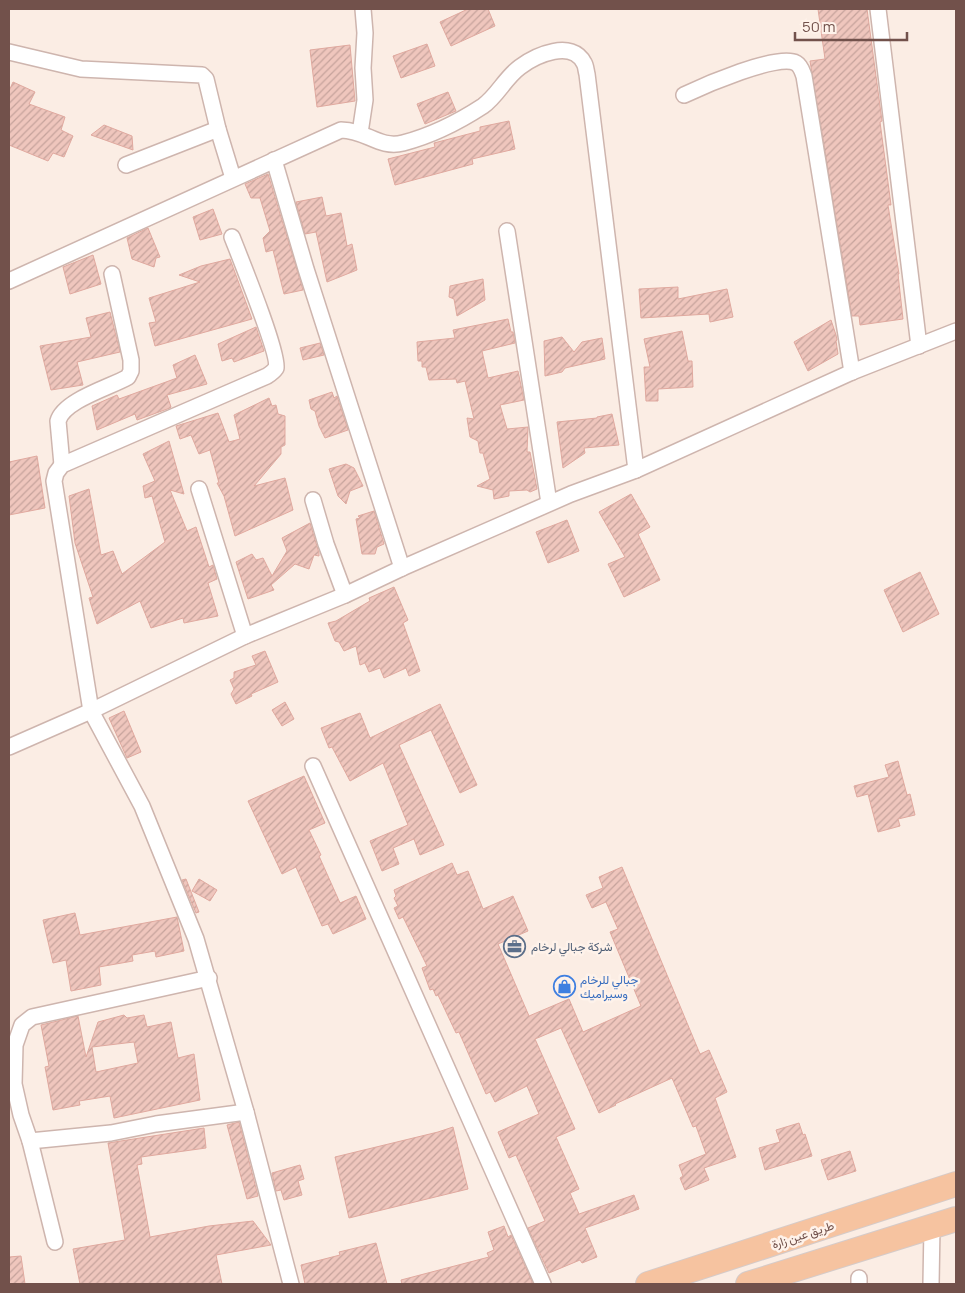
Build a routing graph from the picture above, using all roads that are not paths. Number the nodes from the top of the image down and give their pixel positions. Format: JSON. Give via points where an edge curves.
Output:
{"nodes":[{"id":1,"x":363,"y":9,"type":"edge"},
{"id":2,"x":878,"y":9,"type":"edge"},
{"id":3,"x":9,"y":52,"type":"edge"},
{"id":4,"x":684,"y":95,"type":"dead end"},
{"id":5,"x":218,"y":129,"type":"junction"},
{"id":6,"x":360,"y":133,"type":"junction"},
{"id":7,"x":274,"y":160,"type":"junction"},
{"id":8,"x":126,"y":165,"type":"dead end"},
{"id":9,"x":233,"y":178,"type":"junction"},
{"id":10,"x":507,"y":231,"type":"dead end"},
{"id":11,"x":232,"y":237,"type":"dead end"},
{"id":12,"x":112,"y":274,"type":"dead end"},
{"id":13,"x":9,"y":282,"type":"edge"},
{"id":14,"x":956,"y":331,"type":"edge"},
{"id":15,"x":919,"y":346,"type":"junction"},
{"id":16,"x":852,"y":372,"type":"junction"},
{"id":17,"x":62,"y":465,"type":"junction"},
{"id":18,"x":636,"y":470,"type":"junction"},
{"id":19,"x":199,"y":489,"type":"dead end"},
{"id":20,"x":313,"y":500,"type":"dead end"},
{"id":21,"x":550,"y":503,"type":"junction"},
{"id":22,"x":402,"y":568,"type":"junction"},
{"id":23,"x":345,"y":595,"type":"junction"},
{"id":24,"x":245,"y":636,"type":"junction"},
{"id":25,"x":91,"y":710,"type":"junction"},
{"id":26,"x":9,"y":748,"type":"edge"},
{"id":27,"x":313,"y":766,"type":"dead end"},
{"id":28,"x":209,"y":978,"type":"junction"},
{"id":29,"x":11,"y":1085,"type":"edge"},
{"id":30,"x":246,"y":1112,"type":"junction"},
{"id":31,"x":30,"y":1141,"type":"junction"},
{"id":32,"x":956,"y":1184,"type":"edge"},
{"id":33,"x":956,"y":1219,"type":"edge"},
{"id":34,"x":932,"y":1226,"type":"junction"},
{"id":35,"x":55,"y":1242,"type":"dead end"},
{"id":36,"x":291,"y":1284,"type":"edge"},
{"id":37,"x":544,"y":1284,"type":"edge"},
{"id":38,"x":648,"y":1284,"type":"edge"},
{"id":39,"x":748,"y":1284,"type":"edge"},
{"id":40,"x":931,"y":1284,"type":"edge"}],
"edges":[{"from":1,"to":6,"type":"street","via":[[365,100]]},
{"from":2,"to":15,"type":"street"},
{"from":3,"to":5,"type":"street","via":[[81,69],[202,75],[206,79]]},
{"from":4,"to":16,"type":"street","via":[[764,65],[790,61],[801,68]]},
{"from":5,"to":8,"type":"street"},
{"from":5,"to":9,"type":"street"},
{"from":6,"to":7,"type":"street","via":[[341,130]]},
{"from":6,"to":18,"type":"street","via":[[380,143],[404,143],[484,105],[519,67],[536,58],[563,50],[584,62]]},
{"from":7,"to":9,"type":"street"},
{"from":7,"to":22,"type":"street"},
{"from":9,"to":13,"type":"street"},
{"from":10,"to":21,"type":"street"},
{"from":11,"to":17,"type":"street","via":[[271,342],[275,370]]},
{"from":12,"to":17,"type":"street","via":[[131,371],[128,377],[67,408],[59,416]]},
{"from":14,"to":15,"type":"street"},
{"from":15,"to":16,"type":"street"},
{"from":16,"to":18,"type":"street"},
{"from":17,"to":25,"type":"street","via":[[54,481]]},
{"from":18,"to":21,"type":"street"},
{"from":19,"to":24,"type":"street"},
{"from":20,"to":23,"type":"street"},
{"from":21,"to":22,"type":"street"},
{"from":22,"to":23,"type":"street"},
{"from":23,"to":24,"type":"street"},
{"from":24,"to":25,"type":"street"},
{"from":25,"to":26,"type":"street"},
{"from":25,"to":28,"type":"street","via":[[142,806]]},
{"from":27,"to":37,"type":"street"},
{"from":28,"to":29,"type":"street","via":[[32,1017],[22,1025],[14,1045]]},
{"from":28,"to":30,"type":"street"},
{"from":29,"to":31,"type":"street"},
{"from":30,"to":31,"type":"street","via":[[111,1133]]},
{"from":30,"to":36,"type":"street"},
{"from":31,"to":35,"type":"street"},
{"from":32,"to":38,"type":"main road","name":"طريق عين زارة"},
{"from":33,"to":34,"type":"main road"},
{"from":34,"to":39,"type":"main road"},
{"from":34,"to":40,"type":"street"}]}
